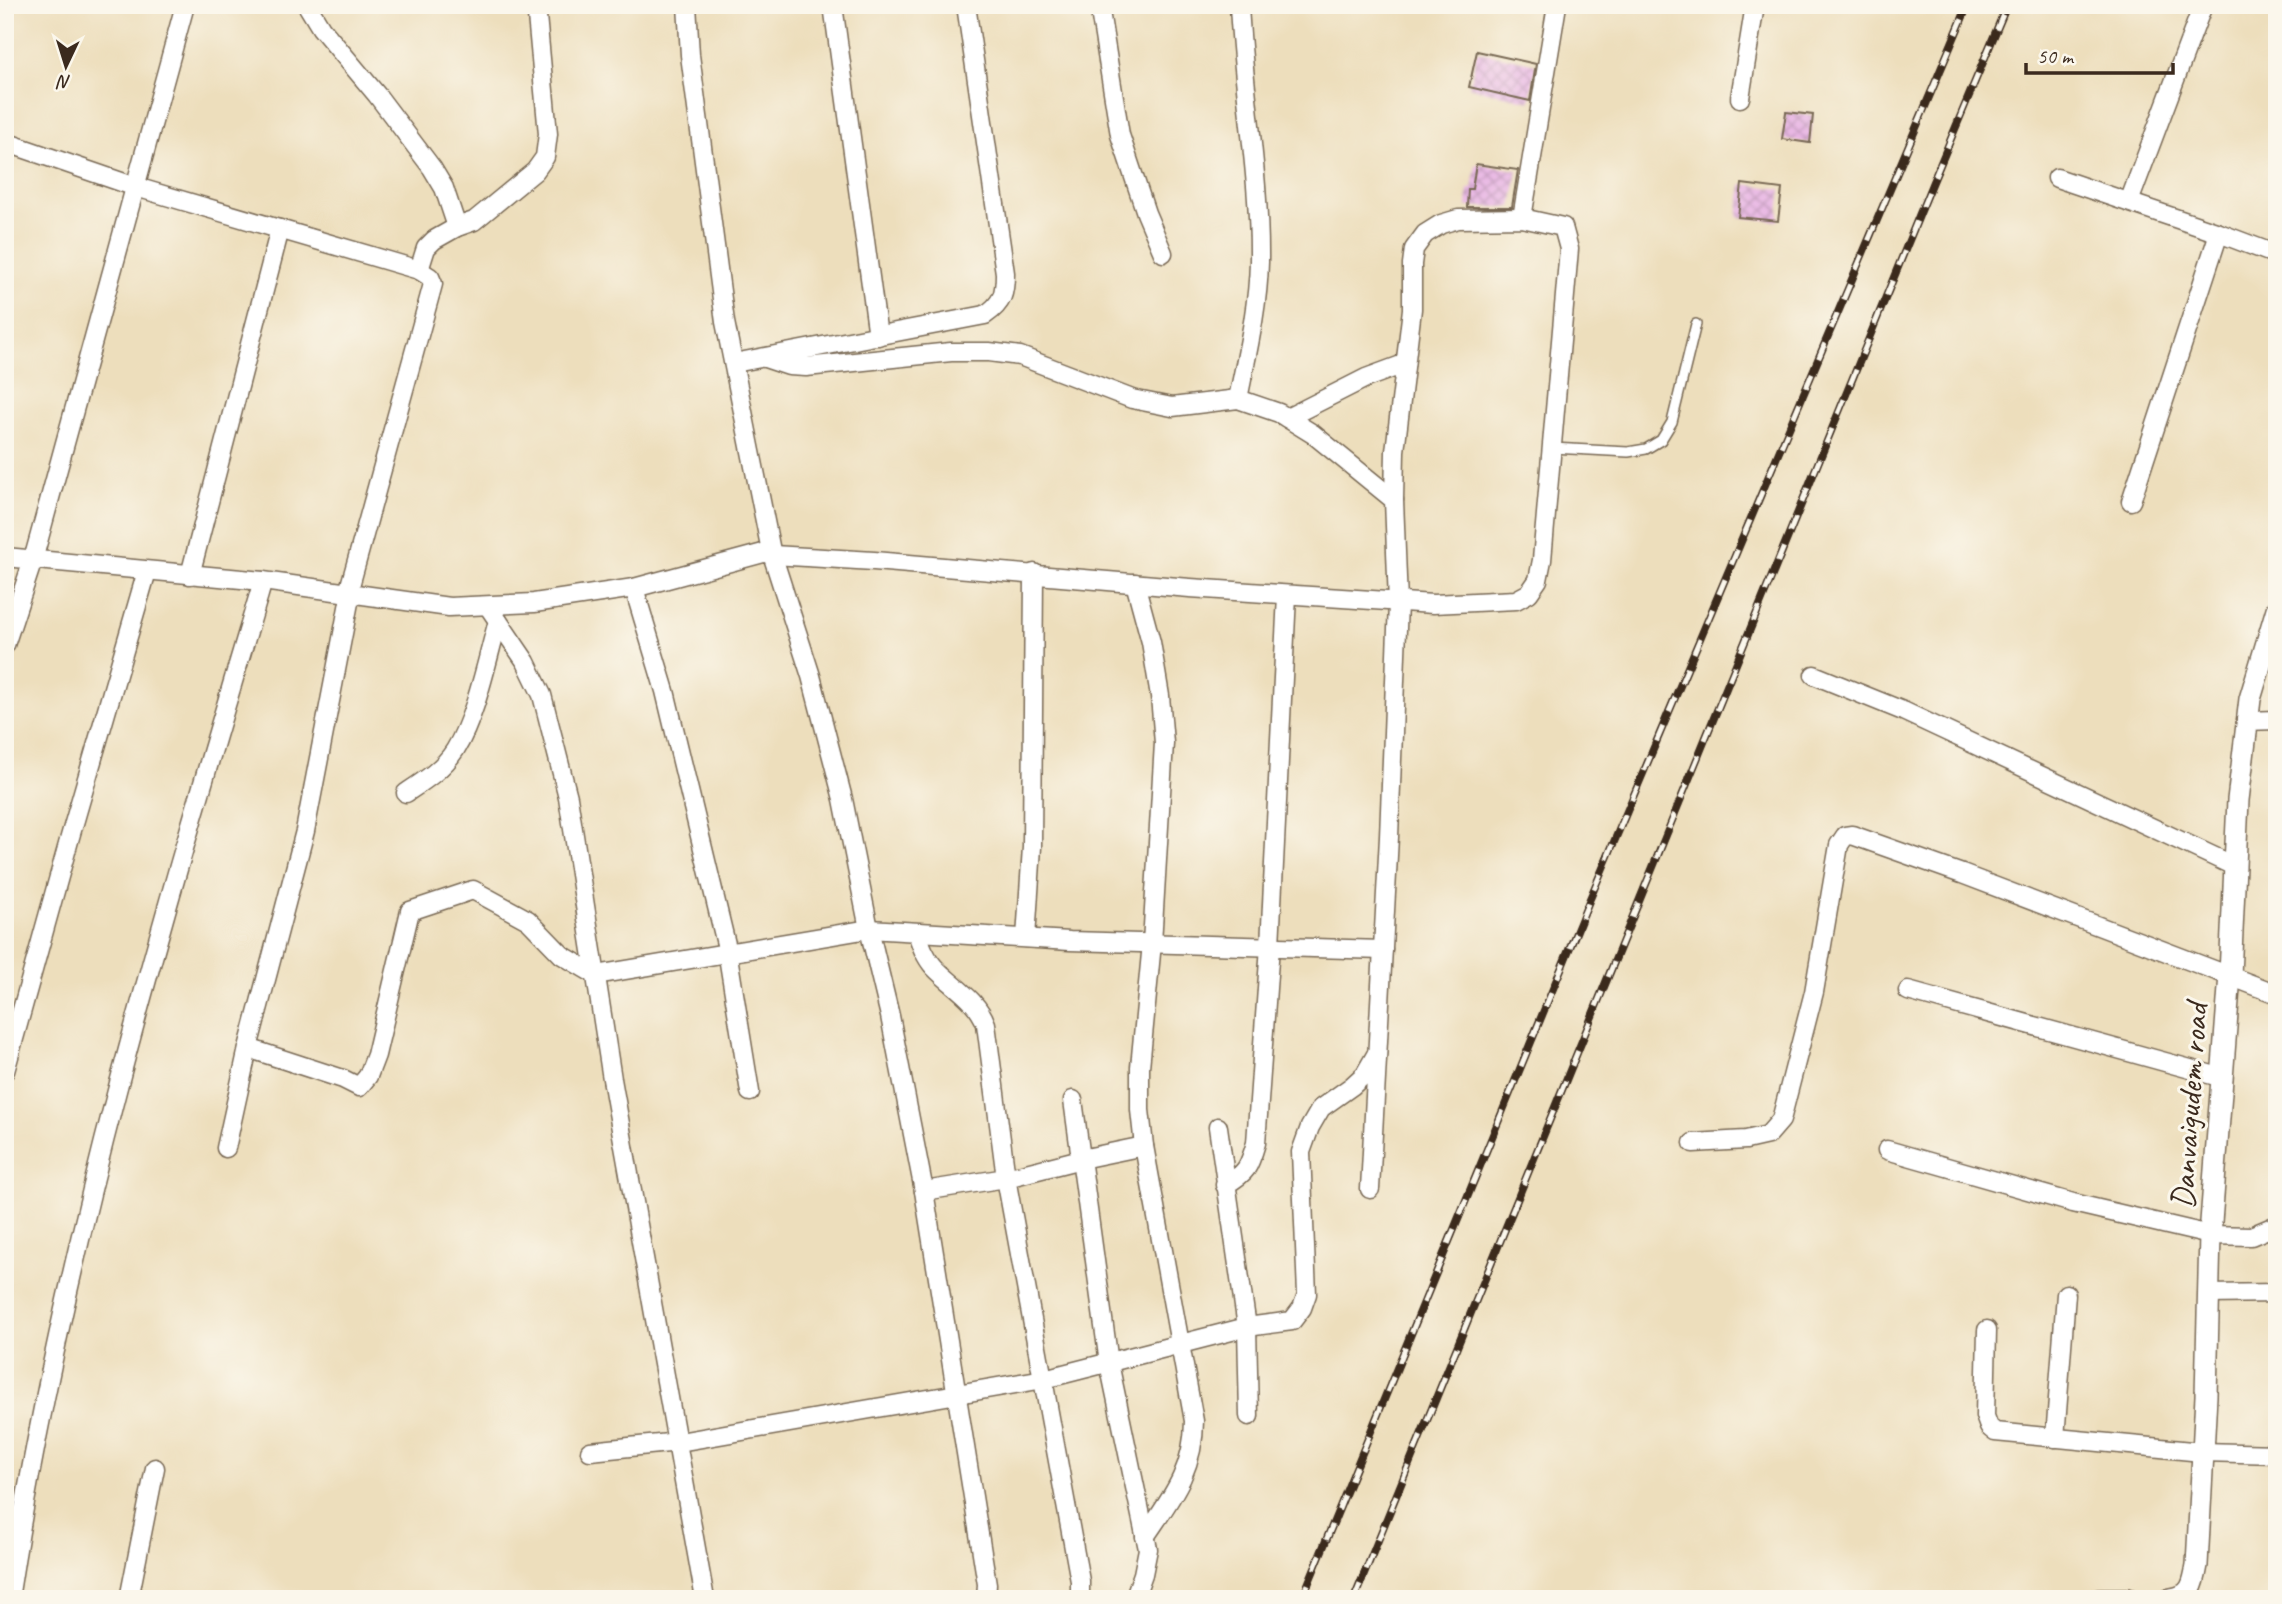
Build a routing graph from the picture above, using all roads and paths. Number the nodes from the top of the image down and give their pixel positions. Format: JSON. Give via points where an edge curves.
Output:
{"nodes":[{"id":1,"x":185,"y":5,"type":"edge"},
{"id":2,"x":307,"y":5,"type":"edge"},
{"id":3,"x":536,"y":5,"type":"edge"},
{"id":4,"x":687,"y":5,"type":"edge"},
{"id":5,"x":833,"y":5,"type":"edge"},
{"id":6,"x":966,"y":5,"type":"edge"},
{"id":7,"x":1099,"y":5,"type":"edge"},
{"id":8,"x":1239,"y":5,"type":"edge"},
{"id":9,"x":1558,"y":5,"type":"edge"},
{"id":10,"x":1755,"y":5,"type":"edge"},
{"id":11,"x":2203,"y":5,"type":"edge"},
{"id":12,"x":1740,"y":98,"type":"dead end"},
{"id":13,"x":5,"y":142,"type":"edge"},
{"id":14,"x":2057,"y":178,"type":"dead end"},
{"id":15,"x":136,"y":187,"type":"junction"},
{"id":16,"x":2129,"y":202,"type":"junction"},
{"id":17,"x":1522,"y":218,"type":"junction"},
{"id":18,"x":457,"y":227,"type":"junction"},
{"id":19,"x":280,"y":229,"type":"junction"},
{"id":20,"x":2219,"y":233,"type":"junction"},
{"id":21,"x":1163,"y":253,"type":"dead end"},
{"id":22,"x":2277,"y":255,"type":"edge"},
{"id":23,"x":419,"y":270,"type":"junction"},
{"id":24,"x":1696,"y":324,"type":"dead end"},
{"id":25,"x":878,"y":336,"type":"junction"},
{"id":26,"x":765,"y":358,"type":"junction"},
{"id":27,"x":734,"y":363,"type":"junction"},
{"id":28,"x":1404,"y":364,"type":"junction"},
{"id":29,"x":1238,"y":399,"type":"junction"},
{"id":30,"x":1286,"y":418,"type":"junction"},
{"id":31,"x":1552,"y":448,"type":"junction"},
{"id":32,"x":1394,"y":500,"type":"junction"},
{"id":33,"x":2131,"y":501,"type":"dead end"},
{"id":34,"x":772,"y":553,"type":"junction"},
{"id":35,"x":5,"y":557,"type":"edge"},
{"id":36,"x":33,"y":560,"type":"junction"},
{"id":37,"x":147,"y":571,"type":"junction"},
{"id":38,"x":1034,"y":573,"type":"junction"},
{"id":39,"x":190,"y":575,"type":"junction"},
{"id":40,"x":263,"y":581,"type":"junction"},
{"id":41,"x":1135,"y":583,"type":"junction"},
{"id":42,"x":634,"y":588,"type":"junction"},
{"id":43,"x":348,"y":593,"type":"junction"},
{"id":44,"x":1287,"y":595,"type":"junction"},
{"id":45,"x":1398,"y":603,"type":"junction"},
{"id":46,"x":488,"y":606,"type":"junction"},
{"id":47,"x":2277,"y":609,"type":"edge"},
{"id":48,"x":499,"y":621,"type":"junction"},
{"id":49,"x":5,"y":645,"type":"edge"},
{"id":50,"x":1814,"y":675,"type":"dead end"},
{"id":51,"x":2277,"y":720,"type":"edge"},
{"id":52,"x":2246,"y":721,"type":"junction"},
{"id":53,"x":406,"y":793,"type":"dead end"},
{"id":54,"x":2234,"y":866,"type":"junction"},
{"id":55,"x":869,"y":929,"type":"junction"},
{"id":56,"x":917,"y":933,"type":"junction"},
{"id":57,"x":1026,"y":939,"type":"junction"},
{"id":58,"x":1152,"y":943,"type":"junction"},
{"id":59,"x":1270,"y":946,"type":"junction"},
{"id":60,"x":1383,"y":950,"type":"junction"},
{"id":61,"x":728,"y":953,"type":"junction"},
{"id":62,"x":596,"y":975,"type":"junction"},
{"id":63,"x":2230,"y":975,"type":"junction"},
{"id":64,"x":1908,"y":991,"type":"dead end"},
{"id":65,"x":2277,"y":994,"type":"edge"},
{"id":66,"x":247,"y":1048,"type":"junction"},
{"id":67,"x":1378,"y":1050,"type":"junction"},
{"id":68,"x":5,"y":1071,"type":"edge"},
{"id":69,"x":2223,"y":1078,"type":"junction"},
{"id":70,"x":750,"y":1092,"type":"dead end"},
{"id":71,"x":1073,"y":1100,"type":"dead end"},
{"id":72,"x":1218,"y":1127,"type":"dead end"},
{"id":73,"x":1693,"y":1143,"type":"dead end"},
{"id":74,"x":1144,"y":1146,"type":"junction"},
{"id":75,"x":226,"y":1148,"type":"dead end"},
{"id":76,"x":1886,"y":1150,"type":"dead end"},
{"id":77,"x":1081,"y":1159,"type":"junction"},
{"id":78,"x":1006,"y":1178,"type":"junction"},
{"id":79,"x":1225,"y":1185,"type":"junction"},
{"id":80,"x":1370,"y":1189,"type":"dead end"},
{"id":81,"x":924,"y":1191,"type":"junction"},
{"id":82,"x":2277,"y":1225,"type":"edge"},
{"id":83,"x":2210,"y":1235,"type":"junction"},
{"id":84,"x":2277,"y":1293,"type":"edge"},
{"id":85,"x":2066,"y":1294,"type":"dead end"},
{"id":86,"x":2209,"y":1294,"type":"junction"},
{"id":87,"x":1247,"y":1327,"type":"junction"},
{"id":88,"x":1987,"y":1330,"type":"dead end"},
{"id":89,"x":1180,"y":1344,"type":"junction"},
{"id":90,"x":1109,"y":1363,"type":"junction"},
{"id":91,"x":1044,"y":1379,"type":"junction"},
{"id":92,"x":958,"y":1394,"type":"junction"},
{"id":93,"x":1249,"y":1416,"type":"dead end"},
{"id":94,"x":2055,"y":1438,"type":"junction"},
{"id":95,"x":678,"y":1442,"type":"junction"},
{"id":96,"x":590,"y":1451,"type":"dead end"},
{"id":97,"x":2202,"y":1452,"type":"junction"},
{"id":98,"x":2277,"y":1454,"type":"edge"},
{"id":99,"x":155,"y":1468,"type":"dead end"},
{"id":100,"x":1145,"y":1537,"type":"junction"},
{"id":101,"x":2179,"y":1598,"type":"edge"},
{"id":102,"x":9,"y":1599,"type":"edge"},
{"id":103,"x":129,"y":1599,"type":"edge"},
{"id":104,"x":705,"y":1599,"type":"edge"},
{"id":105,"x":986,"y":1599,"type":"edge"},
{"id":106,"x":1080,"y":1599,"type":"edge"},
{"id":107,"x":1134,"y":1599,"type":"edge"},
{"id":108,"x":2101,"y":1599,"type":"edge"},
{"id":109,"x":2128,"y":1599,"type":"edge"},
{"id":110,"x":2171,"y":1599,"type":"edge"},
{"id":111,"x":2192,"y":1599,"type":"edge"}],
"edges":[{"from":1,"to":15,"type":"street"},
{"from":2,"to":18,"type":"street","via":[[432,168]]},
{"from":3,"to":18,"type":"street","via":[[548,134],[545,157],[535,171],[474,221]]},
{"from":4,"to":27,"type":"street","via":[[725,322]]},
{"from":5,"to":25,"type":"street"},
{"from":6,"to":25,"type":"street","via":[[1005,294],[998,307],[985,315]]},
{"from":7,"to":21,"type":"street","via":[[1120,135]]},
{"from":8,"to":29,"type":"street","via":[[1259,261],[1253,324]]},
{"from":9,"to":17,"type":"street"},
{"from":10,"to":12,"type":"street"},
{"from":11,"to":16,"type":"street"},
{"from":13,"to":15,"type":"street"},
{"from":14,"to":16,"type":"street"},
{"from":15,"to":19,"type":"street"},
{"from":15,"to":36,"type":"street"},
{"from":16,"to":20,"type":"street"},
{"from":17,"to":28,"type":"street","via":[[1458,219],[1425,234],[1414,249]]},
{"from":17,"to":31,"type":"street","via":[[1563,227],[1569,249]]},
{"from":18,"to":23,"type":"street","via":[[426,248]]},
{"from":19,"to":23,"type":"street"},
{"from":19,"to":39,"type":"street"},
{"from":20,"to":22,"type":"street"},
{"from":20,"to":33,"type":"street"},
{"from":23,"to":43,"type":"street","via":[[430,277],[432,290]]},
{"from":24,"to":31,"type":"lane","via":[[1672,422],[1661,440],[1628,452]]},
{"from":25,"to":26,"type":"street"},
{"from":26,"to":27,"type":"street"},
{"from":26,"to":29,"type":"street","via":[[806,367],[989,352],[1020,356],[1132,399],[1172,407]]},
{"from":27,"to":34,"type":"street"},
{"from":28,"to":30,"type":"street"},
{"from":28,"to":32,"type":"street"},
{"from":29,"to":30,"type":"street"},
{"from":30,"to":32,"type":"street","via":[[1313,434]]},
{"from":31,"to":45,"type":"street","via":[[1542,560],[1538,580],[1529,593],[1516,600]]},
{"from":32,"to":45,"type":"street"},
{"from":34,"to":38,"type":"street"},
{"from":34,"to":42,"type":"street"},
{"from":34,"to":55,"type":"street","via":[[811,676]]},
{"from":35,"to":36,"type":"street"},
{"from":36,"to":37,"type":"street"},
{"from":36,"to":49,"type":"street"},
{"from":37,"to":39,"type":"street"},
{"from":37,"to":68,"type":"street"},
{"from":38,"to":41,"type":"street"},
{"from":38,"to":57,"type":"street","via":[[1032,847]]},
{"from":39,"to":40,"type":"street"},
{"from":40,"to":43,"type":"street"},
{"from":40,"to":102,"type":"street","via":[[171,891],[81,1231]]},
{"from":41,"to":44,"type":"street"},
{"from":41,"to":58,"type":"street","via":[[1151,642],[1164,743]]},
{"from":42,"to":46,"type":"street"},
{"from":42,"to":61,"type":"street","via":[[665,691]]},
{"from":43,"to":46,"type":"street","via":[[449,607]]},
{"from":43,"to":66,"type":"street","via":[[305,831]]},
{"from":44,"to":45,"type":"street"},
{"from":44,"to":59,"type":"street"},
{"from":45,"to":60,"type":"street"},
{"from":46,"to":48,"type":"street"},
{"from":47,"to":52,"type":"street","name":"Danvaigudem road"},
{"from":48,"to":53,"type":"street","via":[[467,727],[435,773]]},
{"from":48,"to":62,"type":"street","via":[[541,695],[568,797]]},
{"from":50,"to":54,"type":"street","via":[[1903,711]]},
{"from":51,"to":52,"type":"street"},
{"from":52,"to":54,"type":"street","name":"Danvaigudem road"},
{"from":54,"to":63,"type":"street","name":"Danvaigudem road"},
{"from":55,"to":56,"type":"street"},
{"from":55,"to":61,"type":"street"},
{"from":55,"to":81,"type":"street"},
{"from":56,"to":57,"type":"street"},
{"from":56,"to":78,"type":"street","via":[[933,966],[982,1013],[986,1024]]},
{"from":57,"to":58,"type":"street"},
{"from":58,"to":59,"type":"street"},
{"from":58,"to":74,"type":"street","via":[[1140,1067]]},
{"from":59,"to":60,"type":"street"},
{"from":59,"to":79,"type":"street","via":[[1256,1143],[1242,1176]]},
{"from":60,"to":67,"type":"street"},
{"from":61,"to":62,"type":"street"},
{"from":61,"to":70,"type":"street"},
{"from":62,"to":66,"type":"street","via":[[562,955],[528,920],[473,890],[410,911],[376,1055],[359,1087]]},
{"from":62,"to":95,"type":"street"},
{"from":63,"to":65,"type":"street"},
{"from":63,"to":69,"type":"street","name":"Danvaigudem road"},
{"from":63,"to":73,"type":"street","via":[[1962,874],[1845,836],[1839,845],[1814,992],[1781,1120],[1768,1135]]},
{"from":64,"to":69,"type":"street"},
{"from":66,"to":75,"type":"street"},
{"from":67,"to":80,"type":"street"},
{"from":67,"to":87,"type":"street","via":[[1365,1074],[1321,1108],[1301,1152],[1307,1294],[1302,1308],[1292,1321]]},
{"from":69,"to":83,"type":"street","name":"Danvaigudem road"},
{"from":71,"to":77,"type":"street"},
{"from":72,"to":79,"type":"street"},
{"from":74,"to":77,"type":"street"},
{"from":74,"to":89,"type":"street"},
{"from":76,"to":83,"type":"street","via":[[2073,1203]]},
{"from":77,"to":78,"type":"street"},
{"from":77,"to":90,"type":"street"},
{"from":78,"to":81,"type":"street"},
{"from":78,"to":91,"type":"street"},
{"from":79,"to":87,"type":"street"},
{"from":81,"to":92,"type":"street"},
{"from":82,"to":83,"type":"street","via":[[2251,1236]]},
{"from":83,"to":86,"type":"street","name":"Danvaigudem road"},
{"from":84,"to":86,"type":"street"},
{"from":85,"to":94,"type":"street"},
{"from":86,"to":97,"type":"street","name":"Danvaigudem road"},
{"from":87,"to":89,"type":"street"},
{"from":87,"to":93,"type":"street"},
{"from":88,"to":94,"type":"street","via":[[1985,1416],[1989,1427],[2006,1434]]},
{"from":89,"to":90,"type":"street"},
{"from":89,"to":100,"type":"street","via":[[1194,1444],[1182,1480]]},
{"from":90,"to":91,"type":"street"},
{"from":90,"to":100,"type":"street"},
{"from":91,"to":92,"type":"street"},
{"from":91,"to":106,"type":"street"},
{"from":92,"to":95,"type":"street"},
{"from":92,"to":105,"type":"street"},
{"from":94,"to":97,"type":"street"},
{"from":95,"to":96,"type":"street"},
{"from":95,"to":104,"type":"street"},
{"from":97,"to":98,"type":"street"},
{"from":97,"to":101,"type":"street","name":"Danvaigudem road","via":[[2197,1565],[2189,1593]]},
{"from":99,"to":103,"type":"street"},
{"from":100,"to":107,"type":"street","via":[[1143,1574]]},
{"from":101,"to":110,"type":"street"},
{"from":101,"to":111,"type":"street"},
{"from":108,"to":109,"type":"street"}]}
